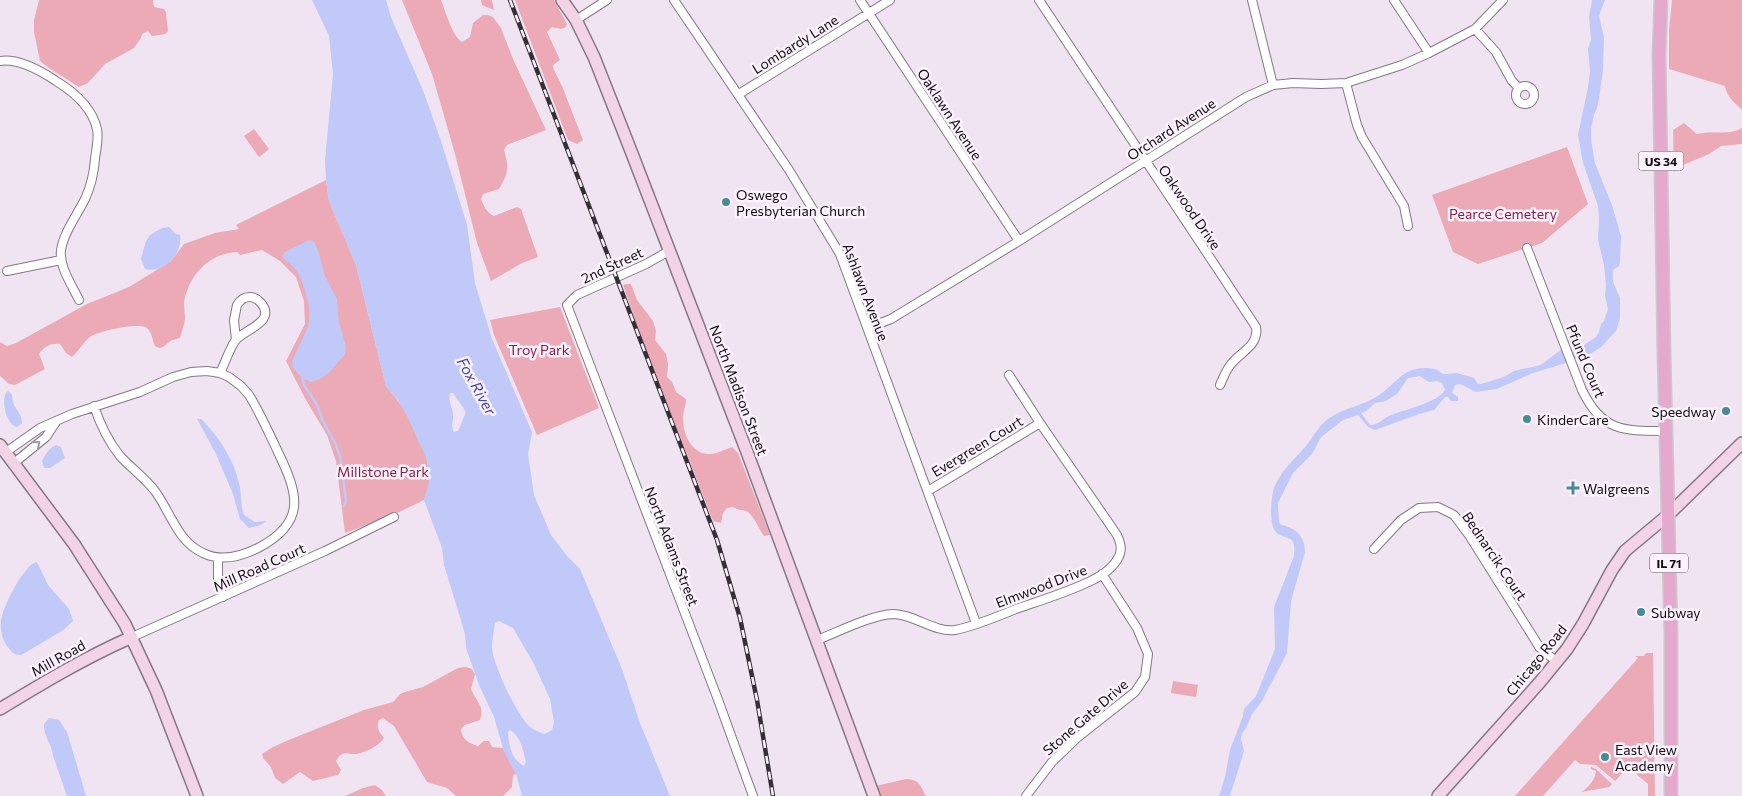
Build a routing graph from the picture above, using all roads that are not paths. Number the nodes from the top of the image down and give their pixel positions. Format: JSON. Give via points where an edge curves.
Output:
{"nodes":[{"id":1,"x":562,"y":0,"type":"edge"},
{"id":2,"x":607,"y":0,"type":"edge"},
{"id":3,"x":674,"y":0,"type":"edge"},
{"id":4,"x":860,"y":0,"type":"edge"},
{"id":5,"x":890,"y":0,"type":"edge"},
{"id":6,"x":1039,"y":0,"type":"edge"},
{"id":7,"x":1252,"y":0,"type":"edge"},
{"id":8,"x":1394,"y":0,"type":"edge"},
{"id":9,"x":1503,"y":0,"type":"edge"},
{"id":10,"x":1661,"y":2,"type":"edge"},
{"id":11,"x":869,"y":13,"type":"junction"},
{"id":12,"x":576,"y":20,"type":"junction"},
{"id":13,"x":1476,"y":29,"type":"junction"},
{"id":14,"x":1429,"y":53,"type":"junction"},
{"id":15,"x":0,"y":62,"type":"edge"},
{"id":16,"x":1346,"y":83,"type":"junction"},
{"id":17,"x":1273,"y":85,"type":"junction"},
{"id":18,"x":1519,"y":88,"type":"dead end"},
{"id":19,"x":739,"y":94,"type":"junction"},
{"id":20,"x":1145,"y":162,"type":"junction"},
{"id":21,"x":1408,"y":226,"type":"dead end"},
{"id":22,"x":1019,"y":241,"type":"junction"},
{"id":23,"x":1527,"y":248,"type":"dead end"},
{"id":24,"x":670,"y":251,"type":"junction"},
{"id":25,"x":61,"y":260,"type":"junction"},
{"id":26,"x":6,"y":272,"type":"dead end"},
{"id":27,"x":79,"y":300,"type":"dead end"},
{"id":28,"x":567,"y":304,"type":"joint"},
{"id":29,"x":868,"y":328,"type":"junction"},
{"id":30,"x":236,"y":340,"type":"junction"},
{"id":31,"x":220,"y":373,"type":"junction"},
{"id":32,"x":1010,"y":375,"type":"dead end"},
{"id":33,"x":1220,"y":385,"type":"dead end"},
{"id":34,"x":94,"y":406,"type":"junction"},
{"id":35,"x":56,"y":422,"type":"junction"},
{"id":36,"x":1040,"y":423,"type":"junction"},
{"id":37,"x":1666,"y":430,"type":"junction"},
{"id":38,"x":1742,"y":443,"type":"edge"},
{"id":39,"x":3,"y":449,"type":"edge"},
{"id":40,"x":14,"y":463,"type":"junction"},
{"id":41,"x":928,"y":491,"type":"junction"},
{"id":42,"x":1668,"y":515,"type":"junction"},
{"id":43,"x":394,"y":517,"type":"dead end"},
{"id":44,"x":1374,"y":549,"type":"dead end"},
{"id":45,"x":218,"y":558,"type":"junction"},
{"id":46,"x":1102,"y":574,"type":"junction"},
{"id":47,"x":223,"y":597,"type":"junction"},
{"id":48,"x":976,"y":623,"type":"junction"},
{"id":49,"x":132,"y":637,"type":"junction"},
{"id":50,"x":817,"y":640,"type":"junction"},
{"id":51,"x":1557,"y":662,"type":"junction"},
{"id":52,"x":0,"y":709,"type":"edge"},
{"id":53,"x":198,"y":796,"type":"edge"},
{"id":54,"x":753,"y":796,"type":"edge"},
{"id":55,"x":874,"y":796,"type":"edge"},
{"id":56,"x":1026,"y":796,"type":"edge"},
{"id":57,"x":1438,"y":796,"type":"edge"},
{"id":58,"x":1671,"y":796,"type":"edge"}],
"edges":[{"from":1,"to":12,"type":"street","name":"North Madison Street"},
{"from":2,"to":12,"type":"street"},
{"from":3,"to":19,"type":"street","name":"Ashlawn Avenue"},
{"from":4,"to":11,"type":"street","name":"Oaklawn Avenue"},
{"from":5,"to":11,"type":"street","name":"Lombardy Lane"},
{"from":6,"to":20,"type":"street","name":"Oakwood Drive"},
{"from":7,"to":17,"type":"street"},
{"from":8,"to":14,"type":"street"},
{"from":9,"to":13,"type":"street","name":"Orchard Avenue"},
{"from":10,"to":37,"type":"main road","number":"US 34","via":[[1659,54]]},
{"from":11,"to":19,"type":"street","name":"Lombardy Lane"},
{"from":11,"to":22,"type":"street","name":"Oaklawn Avenue"},
{"from":12,"to":24,"type":"street","name":"North Madison Street","via":[[594,57]]},
{"from":13,"to":14,"type":"street","name":"Orchard Avenue"},
{"from":13,"to":18,"type":"street","via":[[1496,52]]},
{"from":14,"to":16,"type":"street","name":"Orchard Avenue"},
{"from":15,"to":25,"type":"street","via":[[7,60],[27,66],[68,88],[91,113],[97,129],[93,180],[65,238]]},
{"from":16,"to":17,"type":"street","name":"Orchard Avenue"},
{"from":16,"to":21,"type":"street","via":[[1362,138],[1404,206]]},
{"from":17,"to":20,"type":"street","name":"Orchard Avenue","via":[[1231,105]]},
{"from":19,"to":29,"type":"street","name":"Ashlawn Avenue","via":[[840,254]]},
{"from":20,"to":22,"type":"street","name":"Orchard Avenue"},
{"from":20,"to":33,"type":"street","name":"Oakwood Drive","via":[[1256,326],[1253,342],[1231,364]]},
{"from":22,"to":29,"type":"street","name":"Orchard Avenue","via":[[890,319]]},
{"from":23,"to":37,"type":"street","name":"Pfund Court","via":[[1586,400],[1602,419],[1615,428]]},
{"from":24,"to":28,"type":"street","name":"2nd Street","via":[[577,295]]},
{"from":24,"to":50,"type":"street","name":"North Madison Street"},
{"from":25,"to":26,"type":"street"},
{"from":25,"to":27,"type":"street"},
{"from":28,"to":54,"type":"street","name":"North Adams Street"},
{"from":29,"to":41,"type":"street","name":"Ashlawn Avenue"},
{"from":30,"to":30,"type":"street","via":[[262,322],[264,308],[253,297],[246,297],[237,305],[234,320]]},
{"from":30,"to":31,"type":"street"},
{"from":31,"to":34,"type":"street","via":[[191,372]]},
{"from":31,"to":45,"type":"street","via":[[241,386],[257,408],[290,476],[294,506],[285,529],[269,542],[236,557]]},
{"from":32,"to":36,"type":"street","name":"Elmwood Drive"},
{"from":34,"to":35,"type":"street"},
{"from":34,"to":45,"type":"street","via":[[109,440],[120,456],[152,487],[186,542],[202,553]]},
{"from":35,"to":39,"type":"street"},
{"from":40,"to":35,"type":"street","one_way":true,"via":[[46,438]]},
{"from":36,"to":41,"type":"street","name":"Evergreen Court"},
{"from":36,"to":46,"type":"street","name":"Elmwood Drive","via":[[1120,541],[1121,554]]},
{"from":37,"to":42,"type":"main road","number":"US 34"},
{"from":38,"to":42,"type":"street","name":"Chicago Road"},
{"from":39,"to":40,"type":"street"},
{"from":40,"to":49,"type":"street","via":[[74,544],[116,606]]},
{"from":41,"to":48,"type":"street","name":"Ashlawn Avenue"},
{"from":42,"to":51,"type":"street","name":"Chicago Road","via":[[1625,551],[1584,624]]},
{"from":42,"to":58,"type":"main road","number":"IL 71"},
{"from":43,"to":47,"type":"street","name":"Mill Road Court"},
{"from":44,"to":51,"type":"street","name":"Bednarcik Court","via":[[1401,520],[1419,508],[1438,507],[1454,515],[1540,648]]},
{"from":45,"to":47,"type":"street","via":[[218,583]]},
{"from":46,"to":48,"type":"street","name":"Elmwood Drive","via":[[1084,584]]},
{"from":46,"to":56,"type":"street","name":"Stone Gate Drive","via":[[1137,628],[1148,654],[1145,677],[1135,692],[1052,762]]},
{"from":47,"to":49,"type":"street","name":"Mill Road Court"},
{"from":48,"to":50,"type":"street","name":"Elmwood Drive","via":[[946,630],[892,614]]},
{"from":49,"to":52,"type":"street","name":"Mill Road","via":[[66,670]]},
{"from":49,"to":53,"type":"street"},
{"from":50,"to":55,"type":"street","name":"North Madison Street"},
{"from":51,"to":57,"type":"street","name":"Chicago Road"}]}
